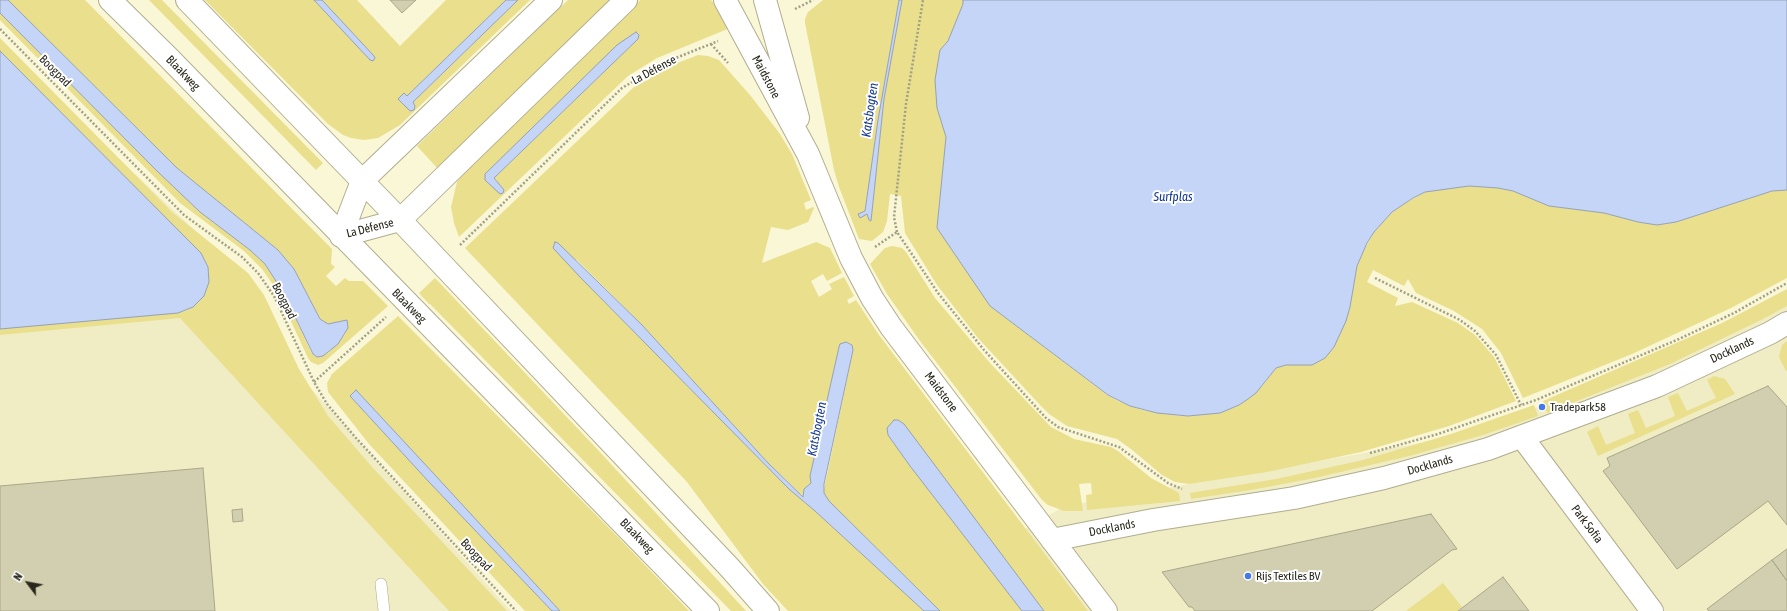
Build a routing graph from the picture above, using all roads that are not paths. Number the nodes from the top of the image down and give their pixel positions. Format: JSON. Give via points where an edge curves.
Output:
{"nodes":[{"id":1,"x":110,"y":0,"type":"edge"},
{"id":2,"x":187,"y":0,"type":"edge"},
{"id":3,"x":551,"y":0,"type":"edge"},
{"id":4,"x":626,"y":0,"type":"edge"},
{"id":5,"x":725,"y":0,"type":"edge"},
{"id":6,"x":768,"y":10,"type":"edge"},
{"id":7,"x":808,"y":154,"type":"junction"},
{"id":8,"x":362,"y":181,"type":"junction"},
{"id":9,"x":400,"y":220,"type":"junction"},
{"id":10,"x":341,"y":236,"type":"junction"},
{"id":11,"x":1787,"y":323,"type":"edge"},
{"id":12,"x":1522,"y":437,"type":"junction"},
{"id":13,"x":1052,"y":540,"type":"junction"},
{"id":14,"x":381,"y":584,"type":"dead end"},
{"id":15,"x":384,"y":611,"type":"edge"},
{"id":16,"x":708,"y":611,"type":"edge"},
{"id":17,"x":768,"y":611,"type":"edge"},
{"id":18,"x":1106,"y":611,"type":"edge"},
{"id":19,"x":1652,"y":611,"type":"edge"}],
"edges":[{"from":1,"to":10,"type":"street","name":"Blaakweg"},
{"from":2,"to":8,"type":"street"},
{"from":3,"to":8,"type":"street","name":"La Défense"},
{"from":4,"to":9,"type":"street","name":"La Défense"},
{"from":5,"to":7,"type":"street","name":"Maidstone"},
{"from":6,"to":7,"type":"street","name":"Maidstone"},
{"from":7,"to":13,"type":"street","name":"Maidstone","via":[[851,258],[872,298]]},
{"from":8,"to":9,"type":"street"},
{"from":8,"to":10,"type":"street","name":"La Défense"},
{"from":9,"to":10,"type":"street","name":"La Défense"},
{"from":9,"to":17,"type":"street"},
{"from":10,"to":16,"type":"street","name":"Blaakweg"},
{"from":11,"to":12,"type":"street","name":"Docklands","via":[[1657,386]]},
{"from":12,"to":13,"type":"street","name":"Docklands","via":[[1384,478],[1309,495],[1153,520]]},
{"from":12,"to":19,"type":"street","name":"Park Sofia"},
{"from":13,"to":18,"type":"street","name":"Maidstone"},
{"from":14,"to":15,"type":"lane"}]}
